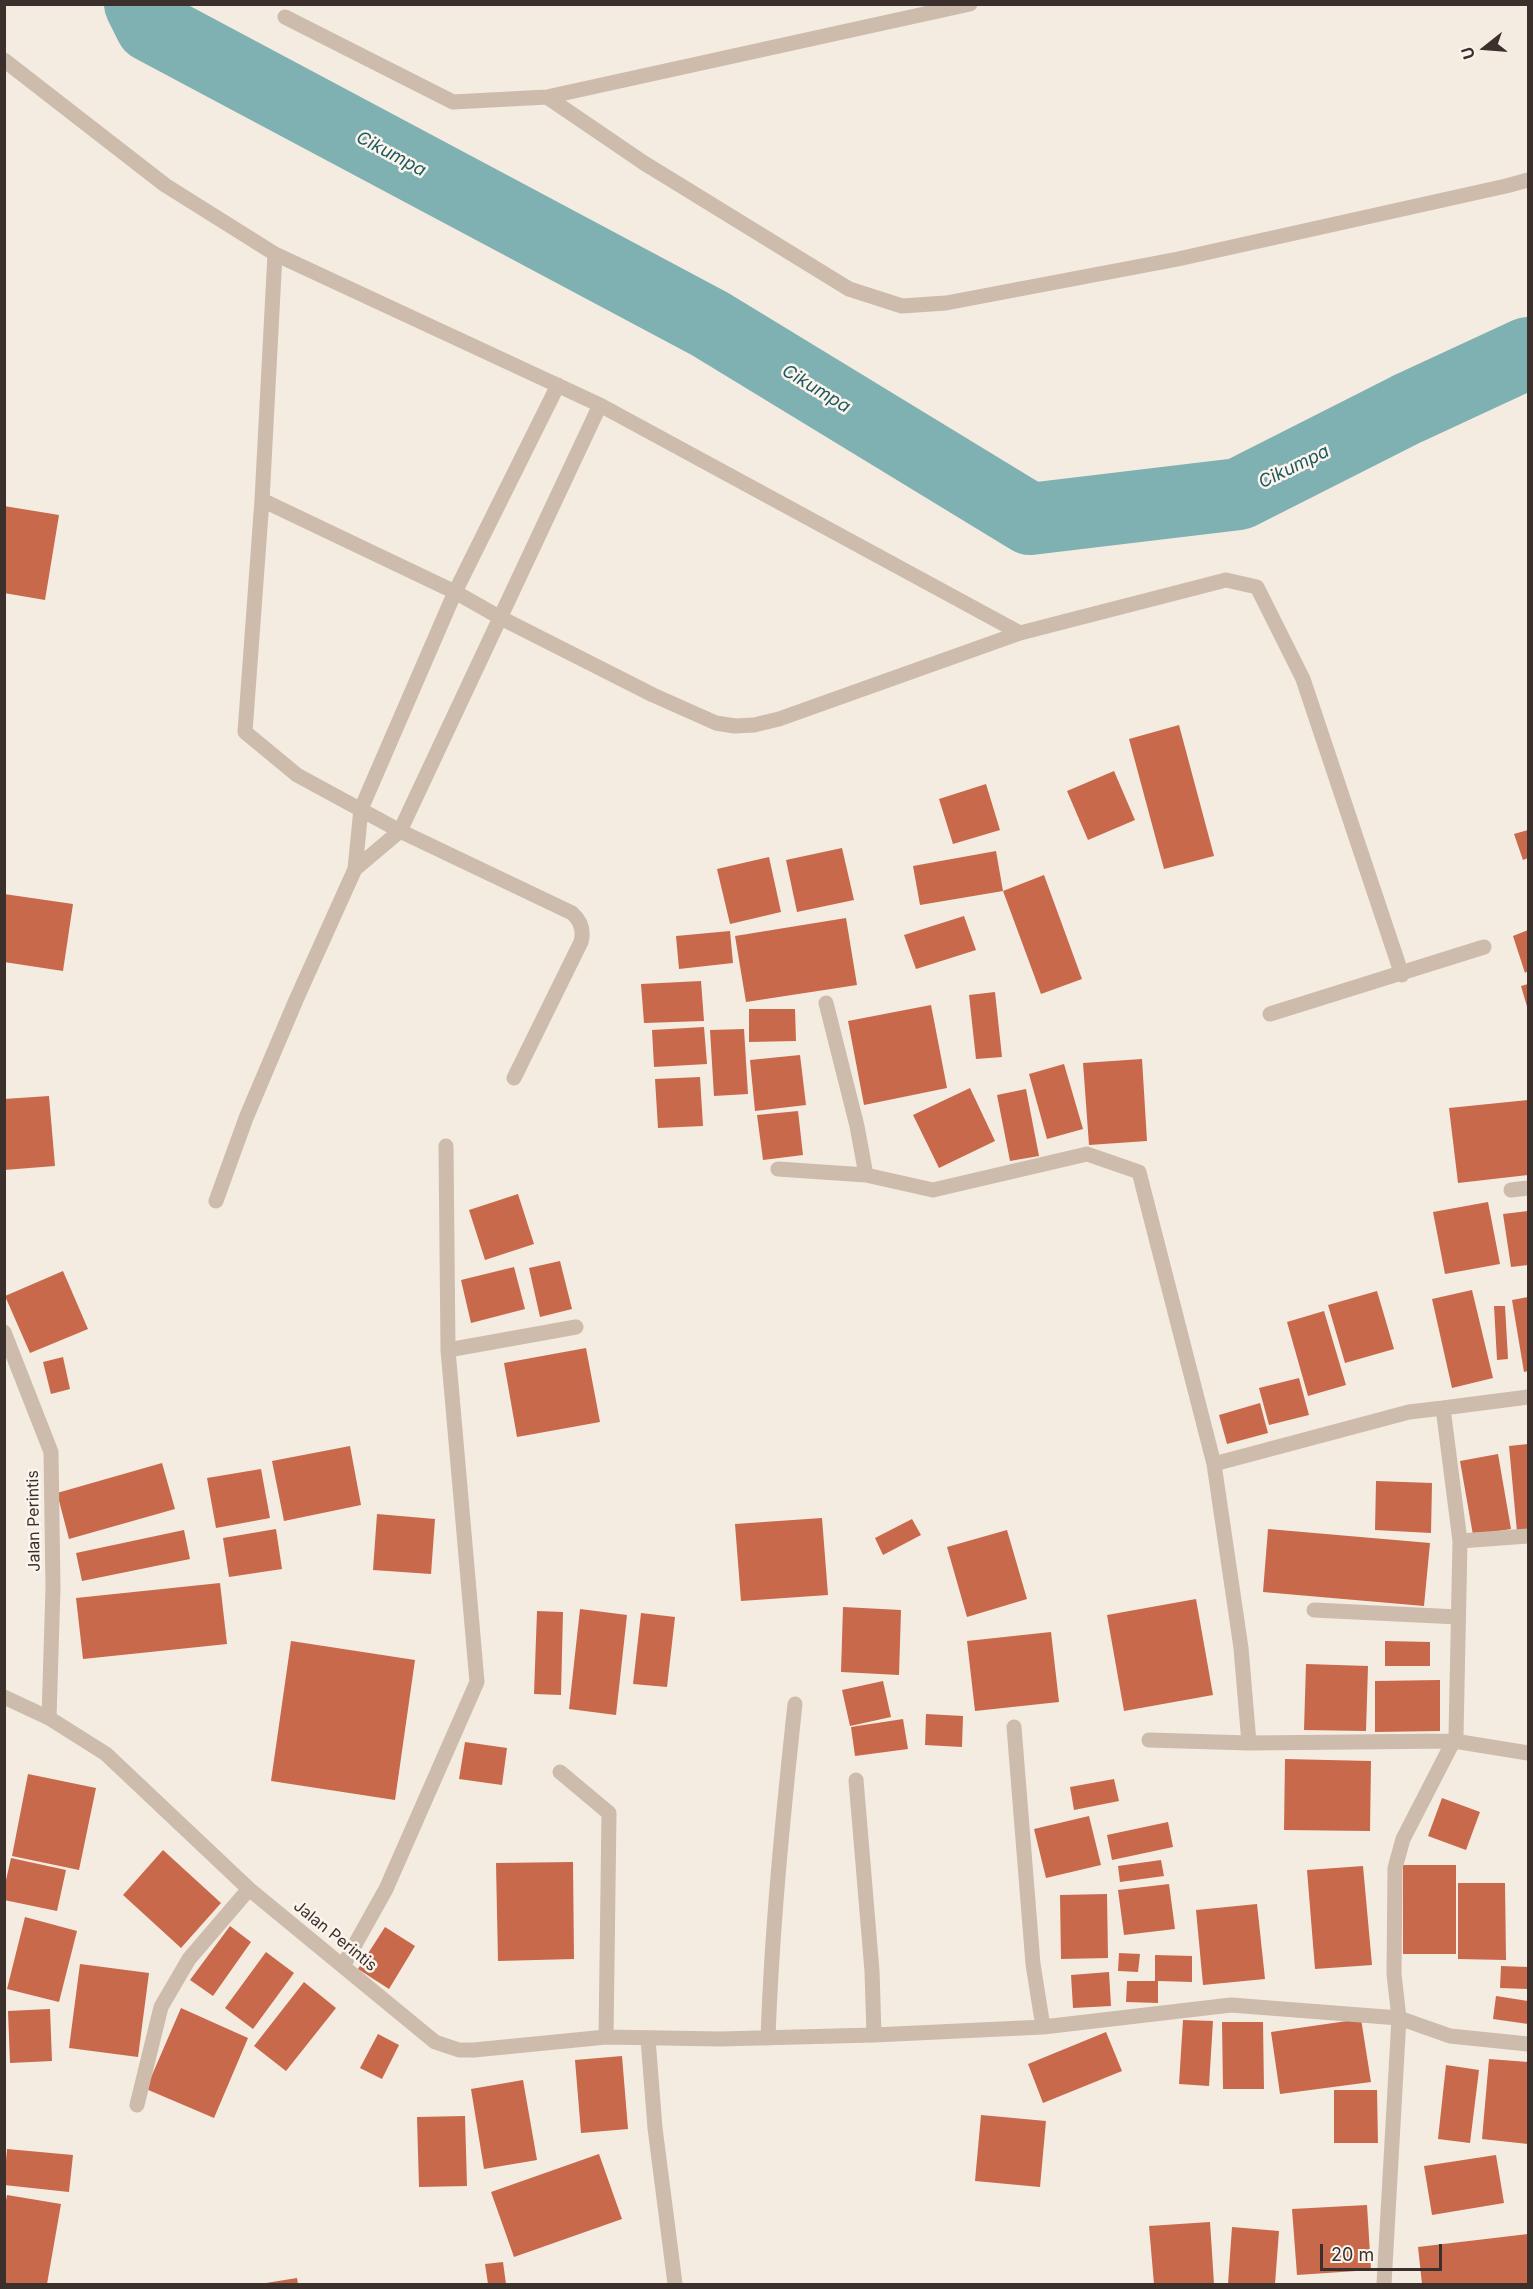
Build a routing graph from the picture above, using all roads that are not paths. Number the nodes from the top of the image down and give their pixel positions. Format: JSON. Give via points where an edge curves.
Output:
{"nodes":[{"id":1,"x":970,"y":4,"type":"edge"},
{"id":2,"x":285,"y":17,"type":"dead end"},
{"id":3,"x":4,"y":60,"type":"edge"},
{"id":4,"x":547,"y":97,"type":"junction"},
{"id":5,"x":1528,"y":180,"type":"edge"},
{"id":6,"x":275,"y":254,"type":"junction"},
{"id":7,"x":558,"y":385,"type":"junction"},
{"id":8,"x":600,"y":405,"type":"junction"},
{"id":9,"x":262,"y":500,"type":"junction"},
{"id":10,"x":455,"y":592,"type":"junction"},
{"id":11,"x":501,"y":618,"type":"junction"},
{"id":12,"x":1020,"y":633,"type":"junction"},
{"id":13,"x":361,"y":809,"type":"junction"},
{"id":14,"x":400,"y":831,"type":"junction"},
{"id":15,"x":355,"y":869,"type":"junction"},
{"id":16,"x":1484,"y":947,"type":"dead end"},
{"id":17,"x":1402,"y":975,"type":"junction"},
{"id":18,"x":826,"y":1003,"type":"dead end"},
{"id":19,"x":1270,"y":1014,"type":"dead end"},
{"id":20,"x":514,"y":1078,"type":"dead end"},
{"id":21,"x":446,"y":1146,"type":"dead end"},
{"id":22,"x":778,"y":1169,"type":"dead end"},
{"id":23,"x":866,"y":1175,"type":"junction"},
{"id":24,"x":1528,"y":1188,"type":"edge"},
{"id":25,"x":1511,"y":1190,"type":"dead end"},
{"id":26,"x":216,"y":1201,"type":"dead end"},
{"id":27,"x":576,"y":1327,"type":"dead end"},
{"id":28,"x":4,"y":1332,"type":"edge"},
{"id":29,"x":448,"y":1350,"type":"junction"},
{"id":30,"x":1528,"y":1397,"type":"edge"},
{"id":31,"x":1443,"y":1408,"type":"junction"},
{"id":32,"x":1214,"y":1464,"type":"junction"},
{"id":33,"x":1528,"y":1536,"type":"edge"},
{"id":34,"x":1460,"y":1541,"type":"junction"},
{"id":35,"x":1314,"y":1610,"type":"dead end"},
{"id":36,"x":1458,"y":1617,"type":"junction"},
{"id":37,"x":4,"y":1696,"type":"edge"},
{"id":38,"x":795,"y":1704,"type":"dead end"},
{"id":39,"x":49,"y":1718,"type":"junction"},
{"id":40,"x":1014,"y":1727,"type":"dead end"},
{"id":41,"x":1149,"y":1740,"type":"dead end"},
{"id":42,"x":1454,"y":1741,"type":"junction"},
{"id":43,"x":1249,"y":1743,"type":"junction"},
{"id":44,"x":1528,"y":1753,"type":"edge"},
{"id":45,"x":560,"y":1772,"type":"dead end"},
{"id":46,"x":856,"y":1780,"type":"dead end"},
{"id":47,"x":249,"y":1889,"type":"junction"},
{"id":48,"x":343,"y":1966,"type":"junction"},
{"id":49,"x":1399,"y":2018,"type":"junction"},
{"id":50,"x":1043,"y":2027,"type":"junction"},
{"id":51,"x":874,"y":2036,"type":"junction"},
{"id":52,"x":606,"y":2037,"type":"junction"},
{"id":53,"x":768,"y":2038,"type":"junction"},
{"id":54,"x":648,"y":2039,"type":"junction"},
{"id":55,"x":1528,"y":2044,"type":"edge"},
{"id":56,"x":137,"y":2105,"type":"dead end"},
{"id":57,"x":675,"y":2284,"type":"edge"},
{"id":58,"x":1384,"y":2284,"type":"edge"}],
"edges":[{"from":1,"to":4,"type":"street"},
{"from":2,"to":4,"type":"street","via":[[453,102]]},
{"from":3,"to":6,"type":"street","via":[[165,185]]},
{"from":4,"to":5,"type":"street","via":[[644,163],[849,289],[902,306],[946,303],[1179,259]]},
{"from":6,"to":7,"type":"street"},
{"from":6,"to":9,"type":"street"},
{"from":7,"to":8,"type":"street"},
{"from":7,"to":10,"type":"street"},
{"from":8,"to":11,"type":"street"},
{"from":8,"to":12,"type":"street"},
{"from":9,"to":10,"type":"street"},
{"from":9,"to":13,"type":"street","via":[[245,732],[297,775]]},
{"from":10,"to":11,"type":"street"},
{"from":10,"to":13,"type":"street"},
{"from":11,"to":12,"type":"street","via":[[653,695],[716,723],[735,726],[779,719]]},
{"from":11,"to":14,"type":"street"},
{"from":12,"to":17,"type":"street","via":[[1226,580],[1257,587],[1303,679]]},
{"from":13,"to":14,"type":"street"},
{"from":13,"to":15,"type":"street"},
{"from":14,"to":15,"type":"street"},
{"from":14,"to":20,"type":"street","via":[[578,918],[581,942]]},
{"from":15,"to":26,"type":"street","via":[[246,1118]]},
{"from":16,"to":17,"type":"street"},
{"from":17,"to":19,"type":"street"},
{"from":18,"to":23,"type":"street"},
{"from":21,"to":29,"type":"street"},
{"from":22,"to":23,"type":"street"},
{"from":23,"to":32,"type":"street","via":[[933,1190],[1087,1154],[1139,1172]]},
{"from":24,"to":25,"type":"street"},
{"from":27,"to":29,"type":"street"},
{"from":28,"to":39,"type":"street","name":"Jalan Perintis","via":[[51,1452],[53,1588]]},
{"from":29,"to":48,"type":"street","via":[[477,1682],[386,1889]]},
{"from":30,"to":31,"type":"street"},
{"from":31,"to":32,"type":"street","via":[[1409,1412]]},
{"from":31,"to":34,"type":"street"},
{"from":32,"to":43,"type":"street","via":[[1241,1648]]},
{"from":33,"to":34,"type":"street"},
{"from":34,"to":36,"type":"street"},
{"from":35,"to":36,"type":"street"},
{"from":36,"to":42,"type":"street"},
{"from":37,"to":39,"type":"street","name":"Jalan Perintis"},
{"from":38,"to":53,"type":"street"},
{"from":39,"to":47,"type":"street","name":"Jalan Perintis","via":[[106,1754]]},
{"from":40,"to":50,"type":"street"},
{"from":41,"to":43,"type":"street"},
{"from":42,"to":43,"type":"street"},
{"from":42,"to":44,"type":"street"},
{"from":42,"to":49,"type":"street","via":[[1403,1839],[1395,1868],[1394,1974]]},
{"from":45,"to":52,"type":"street","via":[[609,1813]]},
{"from":46,"to":51,"type":"street"},
{"from":47,"to":48,"type":"street","name":"Jalan Perintis"},
{"from":47,"to":56,"type":"street","via":[[189,1959],[161,2007]]},
{"from":48,"to":52,"type":"street","name":"Jalan Perintis","via":[[435,2042],[459,2050]]},
{"from":49,"to":50,"type":"street","name":"Jalan Perintis","via":[[1231,2005]]},
{"from":49,"to":55,"type":"street","name":"Jalan Perintis","via":[[1450,2036]]},
{"from":49,"to":58,"type":"street"},
{"from":50,"to":51,"type":"street","name":"Jalan Perintis"},
{"from":51,"to":53,"type":"street","name":"Jalan Perintis"},
{"from":52,"to":54,"type":"street","name":"Jalan Perintis"},
{"from":53,"to":54,"type":"street","name":"Jalan Perintis"},
{"from":54,"to":57,"type":"street"}]}
